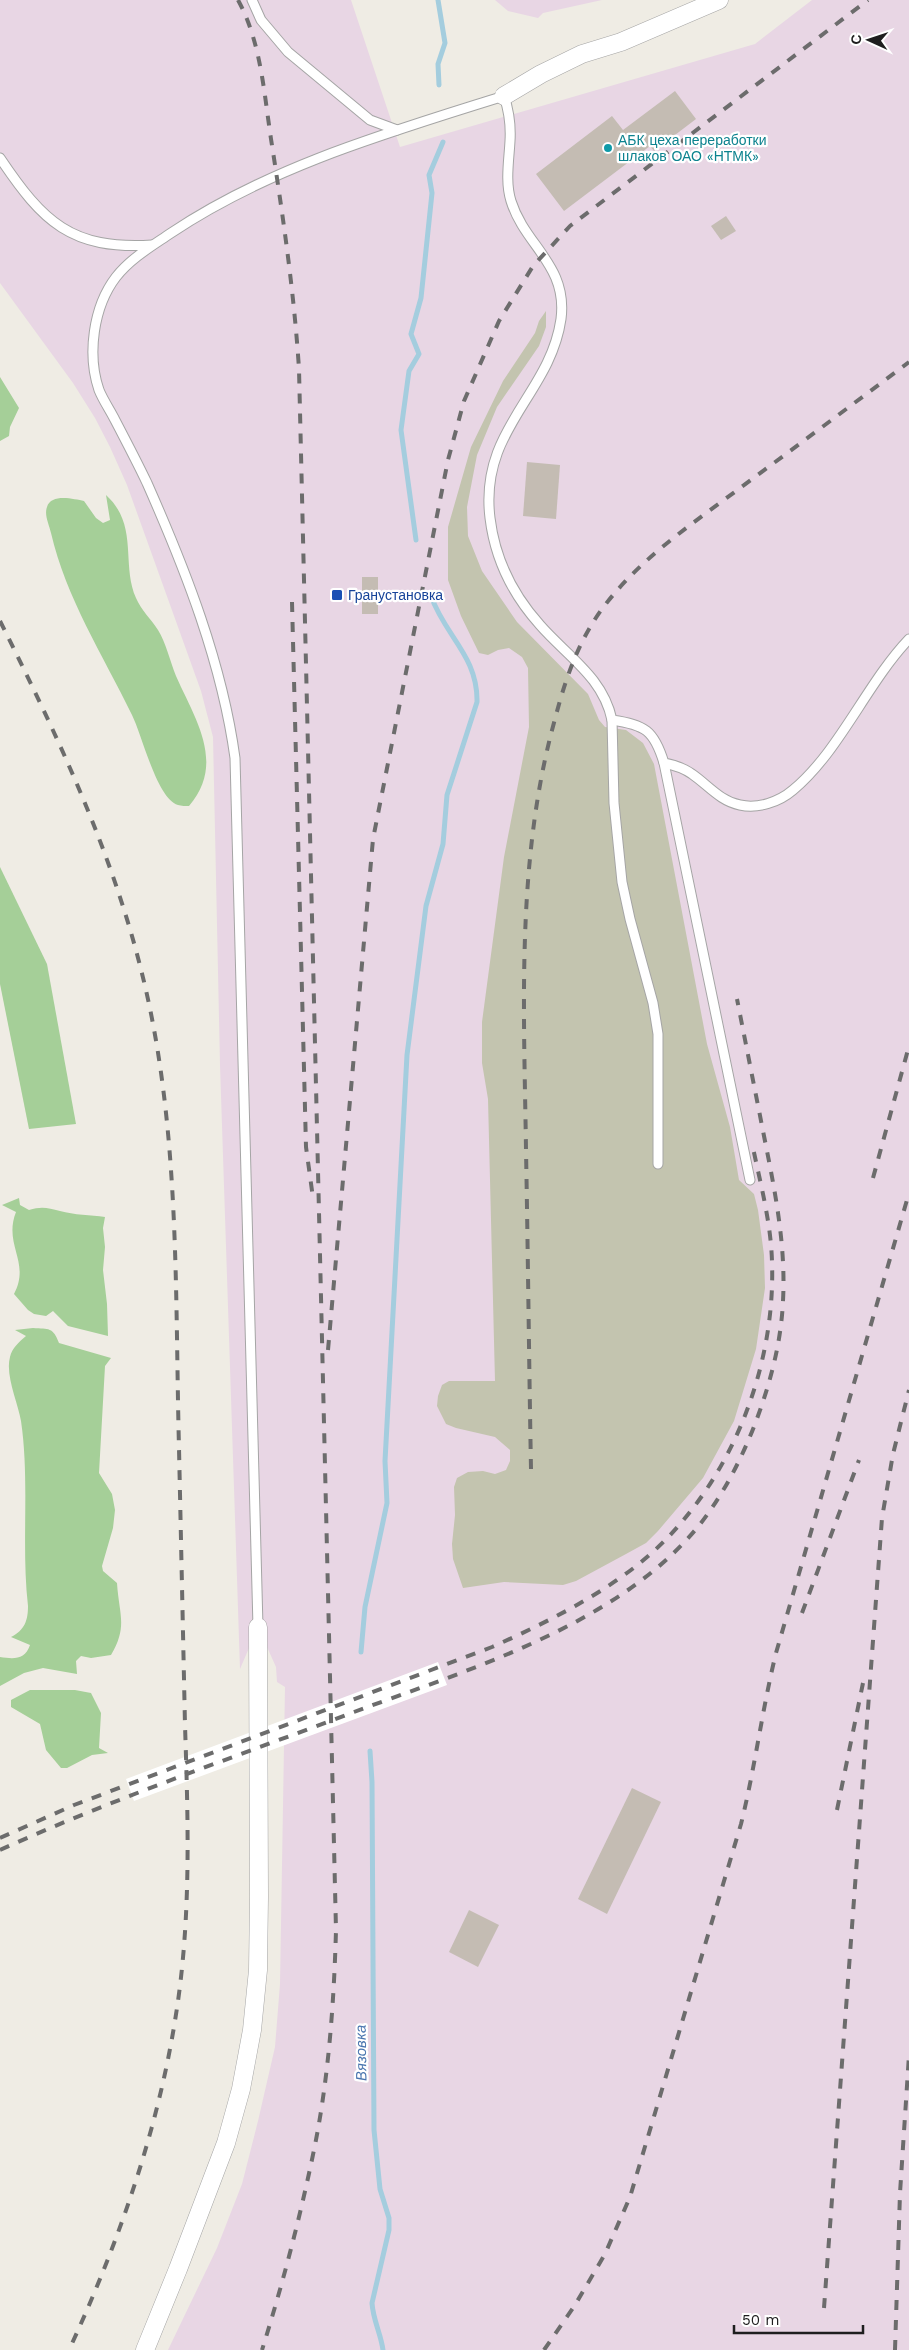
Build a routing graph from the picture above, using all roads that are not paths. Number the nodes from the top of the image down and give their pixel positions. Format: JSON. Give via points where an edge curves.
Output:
{"nodes":[{"id":1,"x":252,"y":0,"type":"edge"},
{"id":2,"x":719,"y":0,"type":"edge"},
{"id":3,"x":504,"y":96,"type":"junction"},
{"id":4,"x":398,"y":130,"type":"junction"},
{"id":5,"x":0,"y":158,"type":"edge"},
{"id":6,"x":153,"y":245,"type":"junction"},
{"id":7,"x":909,"y":639,"type":"edge"},
{"id":8,"x":612,"y":720,"type":"junction"},
{"id":9,"x":664,"y":763,"type":"junction"},
{"id":10,"x":658,"y":1164,"type":"dead end"},
{"id":11,"x":750,"y":1180,"type":"dead end"},
{"id":12,"x":258,"y":1627,"type":"joint"},
{"id":13,"x":145,"y":2350,"type":"edge"}],
"edges":[{"from":1,"to":4,"type":"lane","via":[[261,20],[288,52],[370,120]]},
{"from":2,"to":3,"type":"street","via":[[621,42],[582,54]]},
{"from":3,"to":4,"type":"lane"},
{"from":3,"to":8,"type":"lane","via":[[510,115],[510,199],[523,226],[553,269],[562,301],[559,328],[550,356],[497,450],[488,493],[493,539],[517,594],[541,626],[595,680],[609,705]]},
{"from":4,"to":6,"type":"lane","via":[[247,189],[209,208]]},
{"from":5,"to":6,"type":"lane","via":[[36,206],[66,231],[99,244]]},
{"from":6,"to":12,"type":"lane","via":[[130,261],[104,297],[96,319],[94,368],[100,391],[147,483],[187,582],[222,685],[235,758]]},
{"from":7,"to":9,"type":"lane","via":[[807,778],[780,798],[753,807],[738,805],[686,770]]},
{"from":8,"to":9,"type":"lane","via":[[640,725],[648,731],[657,742]]},
{"from":8,"to":10,"type":"lane","via":[[614,804],[622,882],[654,1003],[658,1034]]},
{"from":9,"to":11,"type":"lane"},
{"from":12,"to":13,"type":"street","via":[[259,1906],[258,1970],[252,2030],[226,2143]]}]}
